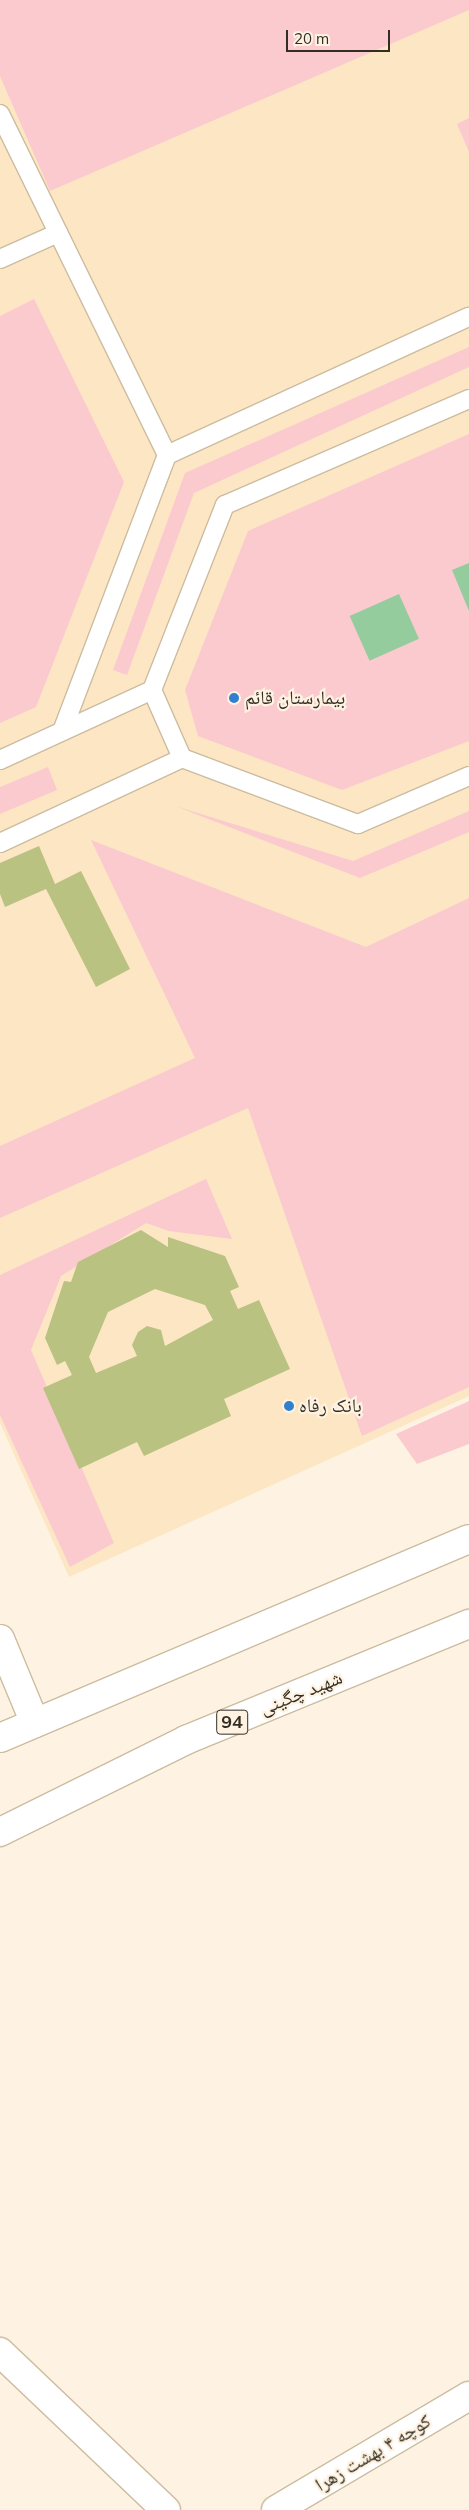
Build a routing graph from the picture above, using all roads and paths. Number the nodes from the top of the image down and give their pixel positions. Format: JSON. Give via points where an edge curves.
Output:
{"nodes":[{"id":1,"x":0,"y":114,"type":"edge"},
{"id":2,"x":58,"y":233,"type":"junction"},
{"id":3,"x":0,"y":259,"type":"edge"},
{"id":4,"x":469,"y":317,"type":"edge"},
{"id":5,"x":469,"y":399,"type":"edge"},
{"id":6,"x":167,"y":455,"type":"junction"},
{"id":7,"x":152,"y":690,"type":"junction"},
{"id":8,"x":62,"y":731,"type":"junction"},
{"id":9,"x":182,"y":758,"type":"junction"},
{"id":10,"x":0,"y":760,"type":"edge"},
{"id":11,"x":469,"y":776,"type":"edge"},
{"id":12,"x":0,"y":843,"type":"edge"},
{"id":13,"x":469,"y":1539,"type":"edge"},
{"id":14,"x":469,"y":1624,"type":"edge"},
{"id":15,"x":0,"y":1639,"type":"edge"},
{"id":16,"x":35,"y":1723,"type":"junction"},
{"id":17,"x":0,"y":1738,"type":"edge"},
{"id":18,"x":0,"y":1832,"type":"edge"},
{"id":19,"x":0,"y":2352,"type":"edge"},
{"id":20,"x":469,"y":2396,"type":"edge"},
{"id":21,"x":166,"y":2510,"type":"edge"},
{"id":22,"x":276,"y":2510,"type":"edge"}],
"edges":[{"from":1,"to":2,"type":"lane"},
{"from":2,"to":3,"type":"lane"},
{"from":2,"to":6,"type":"lane"},
{"from":4,"to":6,"type":"lane"},
{"from":5,"to":7,"type":"lane","via":[[225,505]]},
{"from":6,"to":8,"type":"lane"},
{"from":7,"to":8,"type":"lane"},
{"from":7,"to":9,"type":"lane"},
{"from":8,"to":10,"type":"lane"},
{"from":9,"to":11,"type":"lane","via":[[358,824]]},
{"from":9,"to":12,"type":"lane"},
{"from":13,"to":16,"type":"main road"},
{"from":14,"to":18,"type":"main road","name":"شهید چگینی","number":"94","via":[[186,1740]]},
{"from":15,"to":16,"type":"main road"},
{"from":16,"to":17,"type":"main road"},
{"from":19,"to":21,"type":"main road"},
{"from":20,"to":22,"type":"main road","name":"کوچه ۴ بهشت زهرا"}]}
